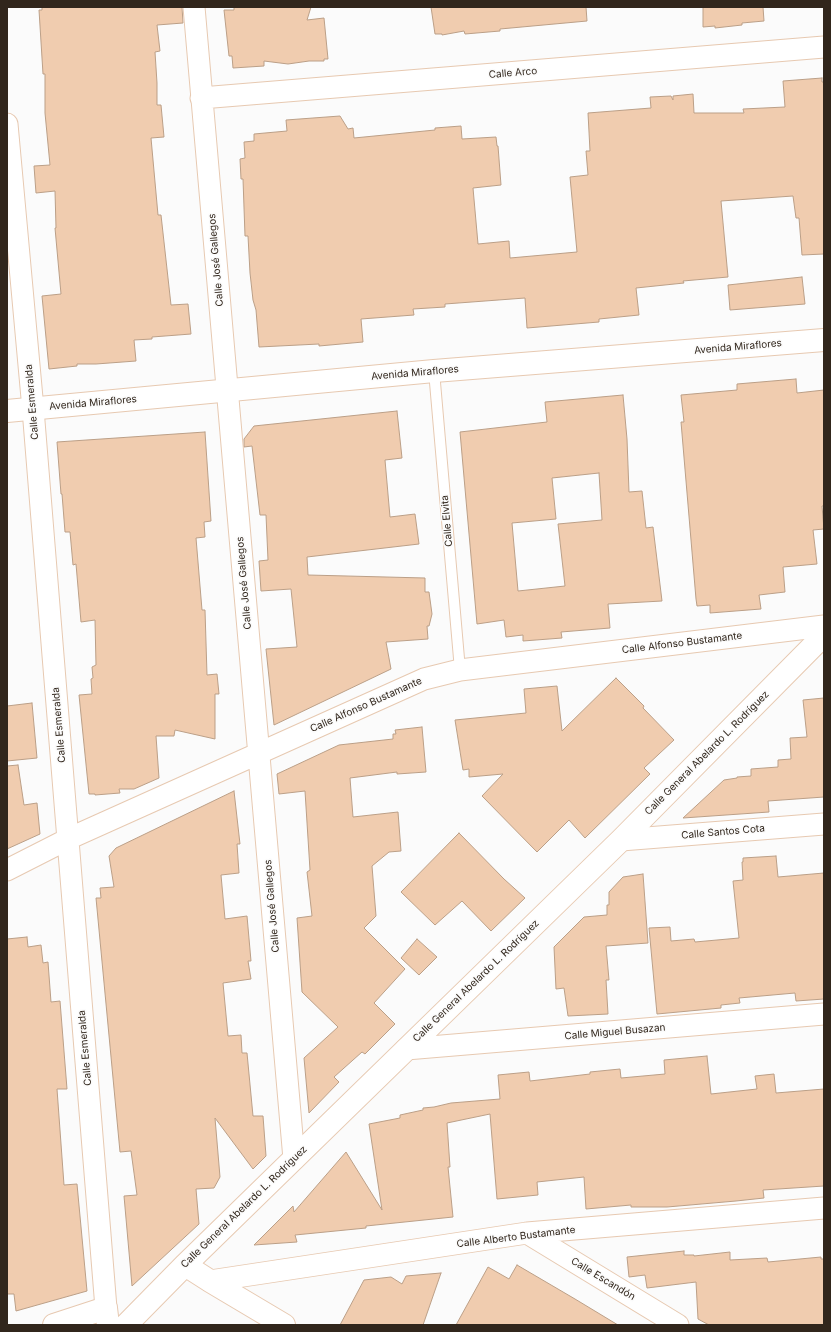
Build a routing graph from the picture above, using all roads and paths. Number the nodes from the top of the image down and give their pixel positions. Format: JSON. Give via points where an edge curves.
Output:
{"nodes":[{"id":1,"x":194,"y":7,"type":"edge"},
{"id":2,"x":824,"y":47,"type":"edge"},
{"id":3,"x":202,"y":98,"type":"junction"},
{"id":4,"x":7,"y":124,"type":"edge"},
{"id":5,"x":824,"y":340,"type":"edge"},
{"id":6,"x":434,"y":371,"type":"junction"},
{"id":7,"x":227,"y":391,"type":"junction"},
{"id":8,"x":33,"y":409,"type":"junction"},
{"id":9,"x":7,"y":411,"type":"edge"},
{"id":10,"x":824,"y":626,"type":"edge"},
{"id":11,"x":824,"y":635,"type":"edge"},
{"id":12,"x":460,"y":670,"type":"junction"},
{"id":13,"x":258,"y":753,"type":"junction"},
{"id":14,"x":824,"y":824,"type":"edge"},
{"id":15,"x":68,"y":839,"type":"junction"},
{"id":16,"x":621,"y":840,"type":"junction"},
{"id":17,"x":7,"y":870,"type":"edge"},
{"id":18,"x":824,"y":1014,"type":"edge"},
{"id":19,"x":406,"y":1049,"type":"junction"},
{"id":20,"x":294,"y":1159,"type":"junction"},
{"id":21,"x":824,"y":1208,"type":"edge"},
{"id":22,"x":527,"y":1233,"type":"junction"},
{"id":23,"x":186,"y":1265,"type":"junction"},
{"id":24,"x":210,"y":1281,"type":"junction"},
{"id":25,"x":107,"y":1316,"type":"edge"},
{"id":26,"x":54,"y":1325,"type":"edge"},
{"id":27,"x":126,"y":1325,"type":"edge"},
{"id":28,"x":284,"y":1325,"type":"edge"},
{"id":29,"x":678,"y":1325,"type":"edge"}],
"edges":[{"from":1,"to":3,"type":"street","name":"Calle José Gallegos"},
{"from":2,"to":3,"type":"street","name":"Calle Arco"},
{"from":3,"to":7,"type":"street","name":"Calle José Gallegos"},
{"from":4,"to":8,"type":"street","name":"Calle Esmeralda"},
{"from":5,"to":6,"type":"main road","name":"Avenida Miraflores"},
{"from":6,"to":7,"type":"main road","name":"Avenida Miraflores"},
{"from":6,"to":12,"type":"lane","name":"Calle Elvita"},
{"from":7,"to":8,"type":"main road","name":"Avenida Miraflores"},
{"from":7,"to":13,"type":"street","name":"Calle José Gallegos"},
{"from":8,"to":9,"type":"main road","name":"Avenida Miraflores"},
{"from":8,"to":15,"type":"street","name":"Calle Esmeralda"},
{"from":10,"to":12,"type":"street","name":"Calle Alfonso Bustamante"},
{"from":11,"to":16,"type":"main road","name":"Calle General Abelardo L. Rodríguez"},
{"from":12,"to":13,"type":"street","name":"Calle Alfonso Bustamante","via":[[424,679]]},
{"from":13,"to":15,"type":"street","name":"Calle Alfonso Bustamante"},
{"from":13,"to":20,"type":"street","name":"Calle José Gallegos"},
{"from":14,"to":16,"type":"street","name":"Calle Santos Cota"},
{"from":15,"to":17,"type":"street","name":"Calle Alfonso Bustamante"},
{"from":15,"to":25,"type":"street","name":"Calle Esmeralda"},
{"from":16,"to":19,"type":"main road","name":"Calle General Abelardo L. Rodríguez"},
{"from":18,"to":19,"type":"street","name":"Calle Miguel Busazan"},
{"from":19,"to":20,"type":"main road","name":"Calle General Abelardo L. Rodríguez"},
{"from":20,"to":23,"type":"main road","name":"Calle General Abelardo L. Rodríguez"},
{"from":21,"to":22,"type":"street","name":"Calle Alberto Bustamante"},
{"from":22,"to":24,"type":"street","name":"Calle Alberto Bustamante"},
{"from":22,"to":29,"type":"street","name":"Calle Escandón"},
{"from":23,"to":24,"type":"main road"},
{"from":23,"to":27,"type":"main road","name":"Calle General Abelardo L. Rodríguez"},
{"from":24,"to":28,"type":"main road"},
{"from":25,"to":26,"type":"main road"}]}
